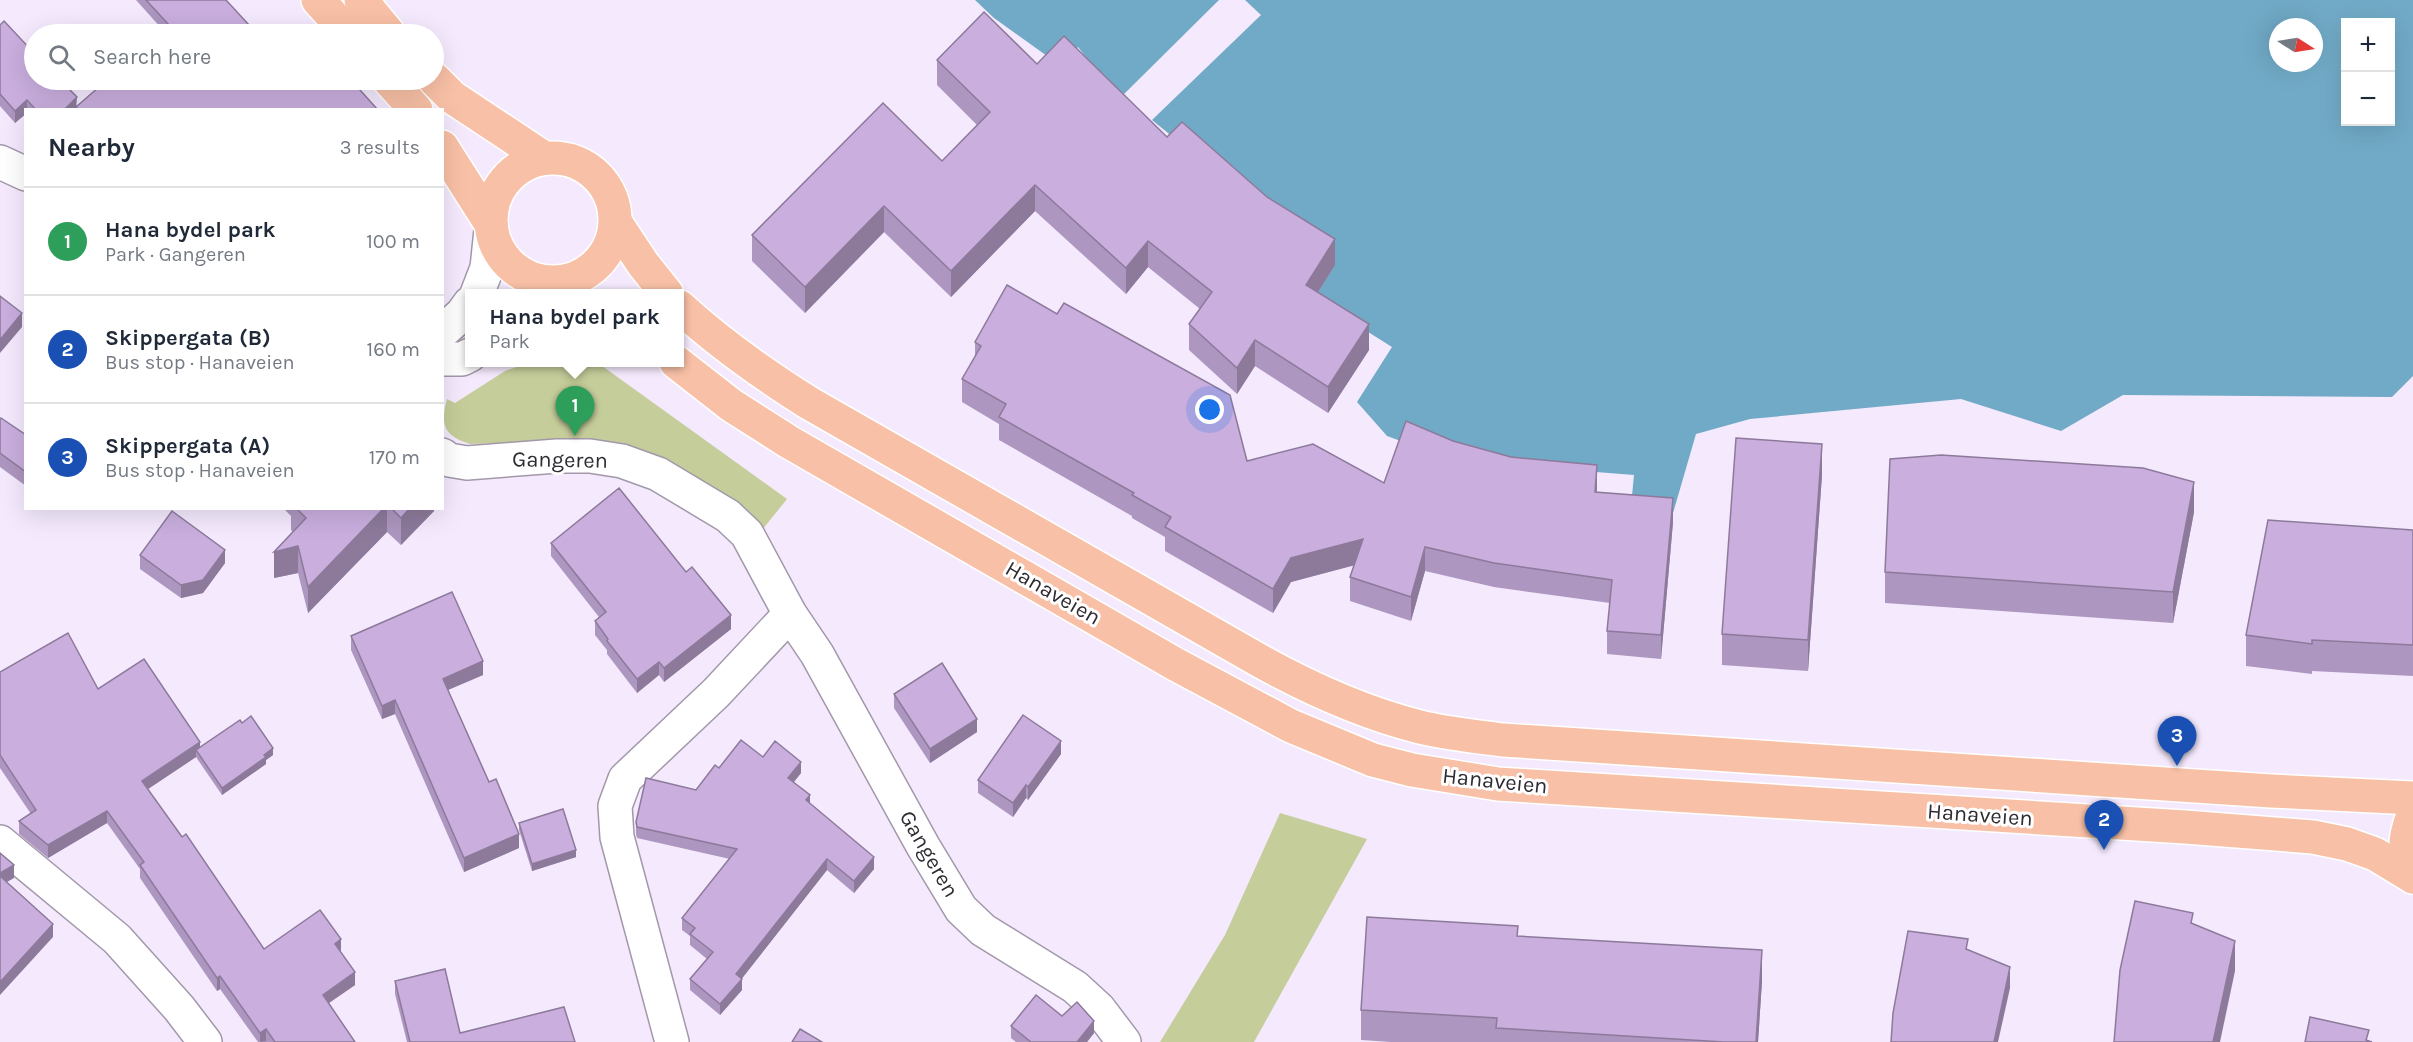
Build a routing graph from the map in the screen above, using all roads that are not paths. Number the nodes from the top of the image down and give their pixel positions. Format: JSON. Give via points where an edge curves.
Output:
{"nodes":[{"id":1,"x":318,"y":0,"type":"edge"},
{"id":2,"x":361,"y":0,"type":"edge"},
{"id":3,"x":340,"y":24,"type":"edge"},
{"id":4,"x":381,"y":24,"type":"edge"},
{"id":5,"x":444,"y":89,"type":"edge"},
{"id":6,"x":398,"y":90,"type":"edge"},
{"id":7,"x":414,"y":108,"type":"edge"},
{"id":8,"x":444,"y":150,"type":"edge"},
{"id":9,"x":544,"y":158,"type":"junction"},
{"id":10,"x":0,"y":162,"type":"edge"},
{"id":11,"x":24,"y":173,"type":"edge"},
{"id":12,"x":616,"y":223,"type":"junction"},
{"id":13,"x":491,"y":227,"type":"junction"},
{"id":14,"x":558,"y":288,"type":"edge"},
{"id":15,"x":479,"y":289,"type":"edge"},
{"id":16,"x":663,"y":289,"type":"edge"},
{"id":17,"x":465,"y":310,"type":"edge"},
{"id":18,"x":684,"y":311,"type":"edge"},
{"id":19,"x":444,"y":330,"type":"edge"},
{"id":20,"x":465,"y":358,"type":"edge"},
{"id":21,"x":444,"y":359,"type":"edge"},
{"id":22,"x":681,"y":367,"type":"edge"},
{"id":23,"x":444,"y":456,"type":"edge"},
{"id":24,"x":790,"y":614,"type":"junction"},
{"id":25,"x":2413,"y":798,"type":"edge"},
{"id":26,"x":2413,"y":815,"type":"edge"},
{"id":27,"x":0,"y":842,"type":"edge"},
{"id":28,"x":2413,"y":877,"type":"edge"},
{"id":29,"x":205,"y":1042,"type":"edge"},
{"id":30,"x":672,"y":1042,"type":"edge"},
{"id":31,"x":1124,"y":1042,"type":"edge"}],
"edges":[{"from":1,"to":3,"type":"main road"},
{"from":2,"to":4,"type":"main road"},
{"from":5,"to":9,"type":"main road"},
{"from":6,"to":7,"type":"main road"},
{"from":8,"to":13,"type":"main road"},
{"from":9,"to":12,"type":"main road","via":[[565,158],[593,172],[614,205]]},
{"from":9,"to":13,"type":"main road","via":[[512,173],[500,188],[492,205]]},
{"from":10,"to":11,"type":"street"},
{"from":12,"to":14,"type":"main road","via":[[612,240],[598,263]]},
{"from":12,"to":16,"type":"main road"},
{"from":13,"to":14,"type":"main road","via":[[507,262],[520,273]]},
{"from":13,"to":15,"type":"street","via":[[487,268]]},
{"from":17,"to":19,"type":"street"},
{"from":18,"to":25,"type":"main road","name":"Hanaveien","via":[[749,365],[810,403],[1217,637],[1308,687],[1422,728],[1515,741]]},
{"from":20,"to":21,"type":"street"},
{"from":22,"to":28,"type":"main road","name":"Hanaveien","via":[[789,442],[1175,664],[1291,726],[1373,760],[1498,784],[2313,837],[2375,854]]},
{"from":23,"to":24,"type":"street","name":"Gangeren","via":[[467,463],[590,456],[622,461],[658,474],[728,516],[747,534]]},
{"from":24,"to":30,"type":"street","via":[[716,693],[625,779],[615,806],[617,837]]},
{"from":24,"to":31,"type":"street","name":"Gangeren","via":[[817,654],[961,909],[983,930],[1075,987],[1099,1009]]},
{"from":26,"to":28,"type":"main road","via":[[2405,835],[2406,857]]},
{"from":27,"to":29,"type":"street","via":[[117,939]]}]}
